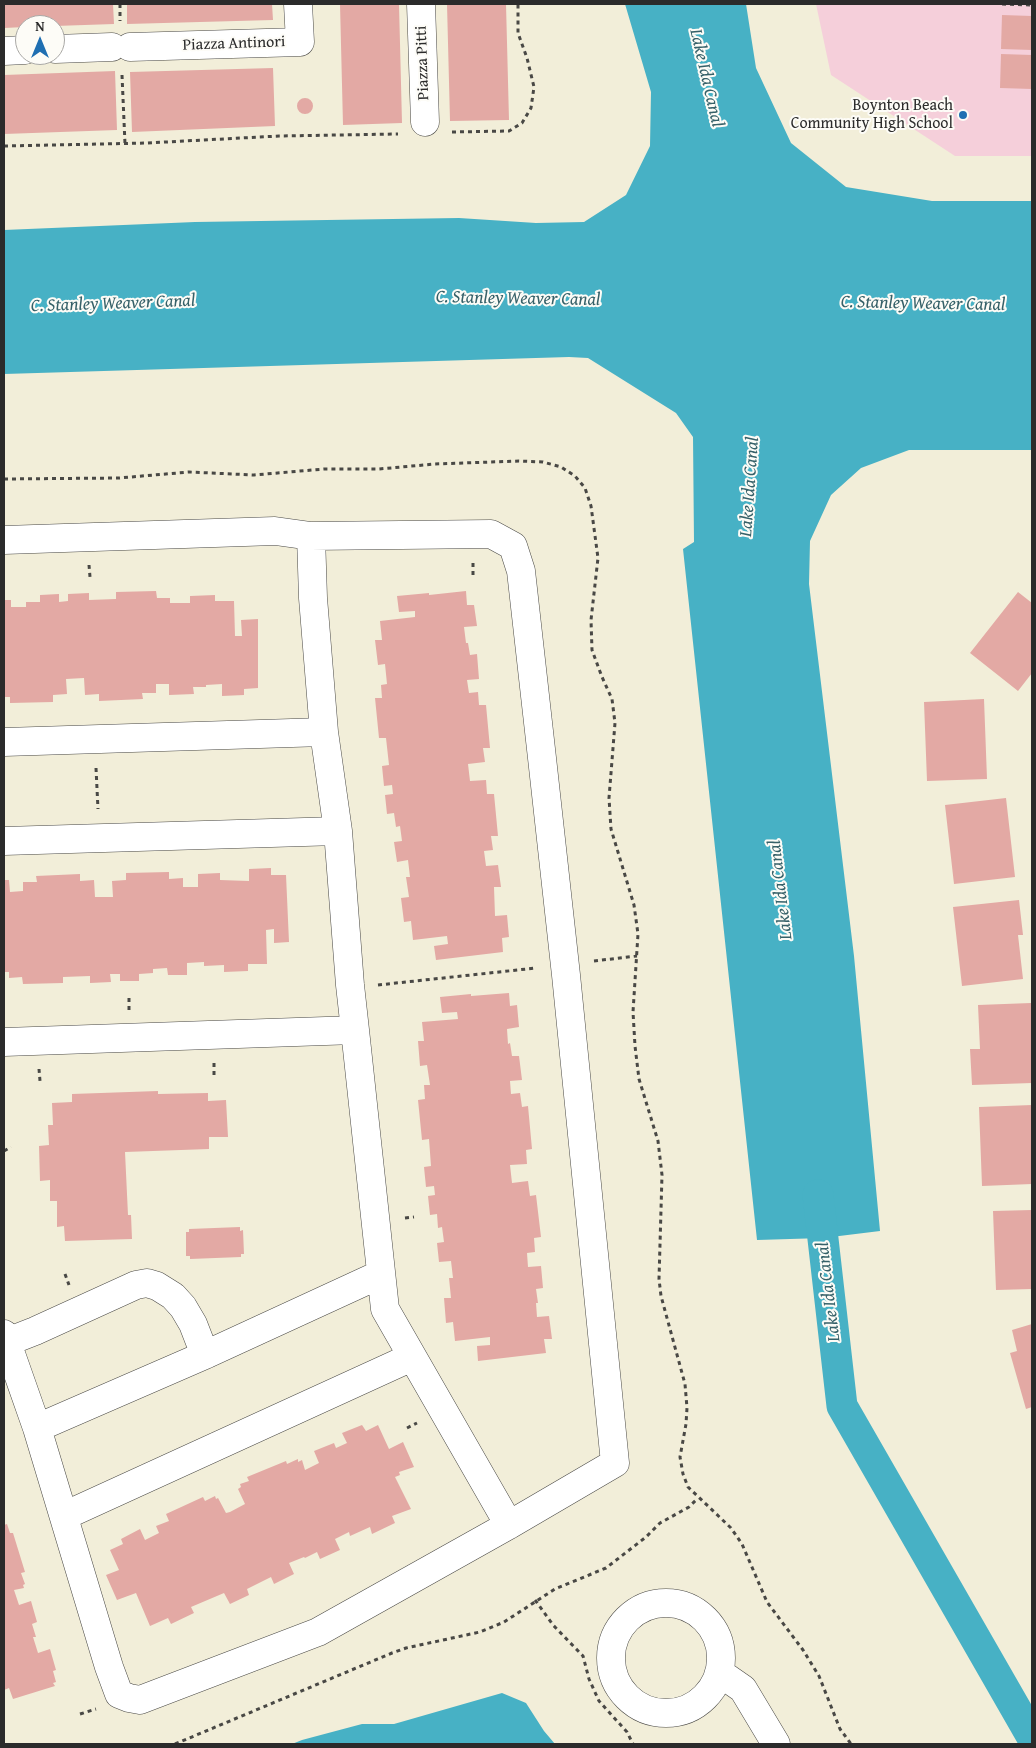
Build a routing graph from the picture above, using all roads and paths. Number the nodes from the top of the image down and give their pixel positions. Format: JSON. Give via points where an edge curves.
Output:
{"nodes":[{"id":1,"x":298,"y":4,"type":"edge"},
{"id":2,"x":421,"y":4,"type":"edge"},
{"id":3,"x":518,"y":4,"type":"edge"},
{"id":4,"x":1002,"y":4,"type":"edge"},
{"id":5,"x":1032,"y":5,"type":"edge"},
{"id":6,"x":65,"y":49,"type":"edge"},
{"id":7,"x":414,"y":128,"type":"joint"},
{"id":8,"x":451,"y":132,"type":"dead end"},
{"id":9,"x":4,"y":146,"type":"edge"},
{"id":10,"x":4,"y":479,"type":"edge"},
{"id":11,"x":311,"y":536,"type":"junction"},
{"id":12,"x":4,"y":540,"type":"edge"},
{"id":13,"x":324,"y":732,"type":"junction"},
{"id":14,"x":4,"y":742,"type":"edge"},
{"id":15,"x":96,"y":766,"type":"dead end"},
{"id":16,"x":98,"y":811,"type":"dead end"},
{"id":17,"x":338,"y":831,"type":"junction"},
{"id":18,"x":4,"y":841,"type":"edge"},
{"id":19,"x":637,"y":956,"type":"junction"},
{"id":20,"x":590,"y":961,"type":"dead end"},
{"id":21,"x":545,"y":967,"type":"dead end"},
{"id":22,"x":377,"y":985,"type":"dead end"},
{"id":23,"x":355,"y":1030,"type":"junction"},
{"id":24,"x":4,"y":1042,"type":"edge"},
{"id":25,"x":11,"y":1147,"type":"dead end"},
{"id":26,"x":4,"y":1151,"type":"edge"},
{"id":27,"x":381,"y":1274,"type":"junction"},
{"id":28,"x":5,"y":1338,"type":"edge"},
{"id":29,"x":205,"y":1355,"type":"junction"},
{"id":30,"x":412,"y":1357,"type":"junction"},
{"id":31,"x":37,"y":1428,"type":"junction"},
{"id":32,"x":698,"y":1498,"type":"junction"},
{"id":33,"x":64,"y":1516,"type":"junction"},
{"id":34,"x":509,"y":1525,"type":"junction"},
{"id":35,"x":535,"y":1600,"type":"junction"},
{"id":36,"x":720,"y":1673,"type":"junction"},
{"id":37,"x":102,"y":1707,"type":"dead end"},
{"id":38,"x":80,"y":1714,"type":"dead end"},
{"id":39,"x":175,"y":1744,"type":"edge"},
{"id":40,"x":633,"y":1744,"type":"edge"},
{"id":41,"x":776,"y":1744,"type":"edge"},
{"id":42,"x":851,"y":1744,"type":"edge"}],
"edges":[{"from":1,"to":6,"type":"street","name":"Piazza Antinori","via":[[300,42]]},
{"from":2,"to":7,"type":"street","name":"Piazza Pitti"},
{"from":3,"to":8,"type":"path","via":[[518,33],[534,86],[531,108],[522,123],[509,130]]},
{"from":4,"to":5,"type":"path"},
{"from":7,"to":9,"type":"path","via":[[147,143]]},
{"from":10,"to":19,"type":"path","via":[[119,478],[189,472],[254,474],[519,461],[543,462],[561,467],[574,476],[585,488],[591,506],[597,550],[590,620],[592,650],[612,699],[610,829],[634,905]]},
{"from":11,"to":12,"type":"street","via":[[275,531]]},
{"from":11,"to":13,"type":"street"},
{"from":11,"to":34,"type":"street","via":[[491,534],[513,546],[521,571],[615,1463]]},
{"from":13,"to":14,"type":"street"},
{"from":13,"to":17,"type":"street"},
{"from":15,"to":16,"type":"path"},
{"from":17,"to":18,"type":"street"},
{"from":17,"to":23,"type":"street"},
{"from":19,"to":20,"type":"path"},
{"from":19,"to":32,"type":"path","via":[[634,1046],[639,1079],[658,1141],[662,1175],[659,1279],[685,1384],[686,1416],[680,1457],[682,1474]]},
{"from":21,"to":22,"type":"path"},
{"from":23,"to":24,"type":"street"},
{"from":23,"to":27,"type":"street"},
{"from":25,"to":26,"type":"path"},
{"from":27,"to":29,"type":"street"},
{"from":27,"to":30,"type":"street","via":[[385,1309]]},
{"from":28,"to":29,"type":"street","via":[[35,1331],[147,1283],[158,1286],[183,1307]]},
{"from":28,"to":31,"type":"street"},
{"from":29,"to":31,"type":"street"},
{"from":30,"to":33,"type":"street"},
{"from":30,"to":34,"type":"street"},
{"from":31,"to":33,"type":"street"},
{"from":32,"to":35,"type":"path","via":[[689,1507],[660,1523],[606,1568]]},
{"from":32,"to":42,"type":"path","via":[[731,1528],[742,1544],[767,1602],[804,1650],[819,1676],[840,1728]]},
{"from":33,"to":34,"type":"street","via":[[119,1694],[140,1700],[318,1632]]},
{"from":35,"to":39,"type":"path","via":[[504,1622],[480,1632],[399,1651]]},
{"from":35,"to":40,"type":"path","via":[[553,1625],[583,1656],[599,1701]]},
{"from":36,"to":36,"type":"street","via":[[722,1654],[717,1636],[707,1620],[692,1609],[674,1603],[655,1604],[638,1610],[624,1621],[614,1637],[610,1654],[615,1680],[631,1702],[646,1711],[682,1712],[699,1703],[712,1690]]},
{"from":36,"to":41,"type":"street","via":[[744,1689]]},
{"from":37,"to":38,"type":"path"}]}
